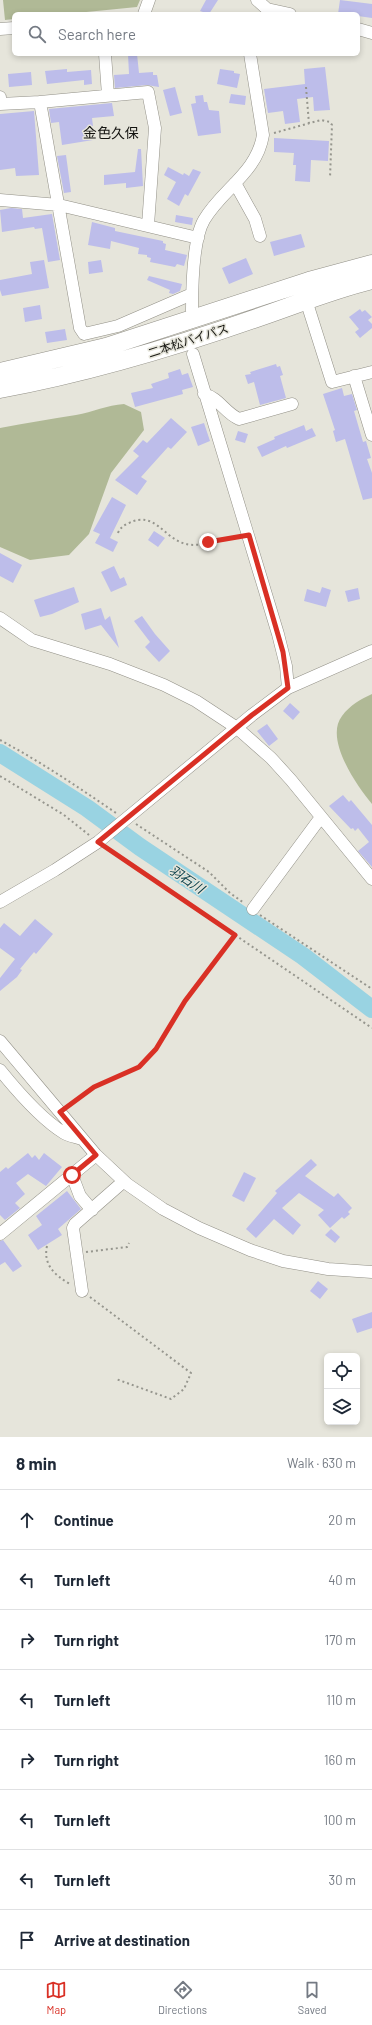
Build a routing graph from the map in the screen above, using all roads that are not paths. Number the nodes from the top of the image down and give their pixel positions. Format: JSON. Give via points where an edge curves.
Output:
{"nodes":[{"id":1,"x":149,"y":0,"type":"edge"},
{"id":2,"x":260,"y":4,"type":"edge"},
{"id":3,"x":145,"y":12,"type":"edge"},
{"id":4,"x":281,"y":12,"type":"edge"},
{"id":5,"x":12,"y":28,"type":"edge"},
{"id":6,"x":0,"y":29,"type":"edge"},
{"id":7,"x":360,"y":29,"type":"edge"},
{"id":8,"x":372,"y":32,"type":"edge"},
{"id":9,"x":104,"y":56,"type":"edge"},
{"id":10,"x":250,"y":56,"type":"edge"},
{"id":11,"x":108,"y":95,"type":"junction"},
{"id":12,"x":0,"y":97,"type":"edge"},
{"id":13,"x":40,"y":102,"type":"junction"},
{"id":14,"x":235,"y":183,"type":"junction"},
{"id":15,"x":0,"y":200,"type":"edge"},
{"id":16,"x":59,"y":205,"type":"junction"},
{"id":17,"x":148,"y":225,"type":"junction"},
{"id":18,"x":260,"y":236,"type":"dead end"},
{"id":19,"x":198,"y":238,"type":"junction"},
{"id":20,"x":372,"y":264,"type":"edge"},
{"id":21,"x":372,"y":280,"type":"edge"},
{"id":22,"x":192,"y":294,"type":"junction"},
{"id":23,"x":306,"y":300,"type":"junction"},
{"id":24,"x":192,"y":311,"type":"dead end"},
{"id":25,"x":193,"y":354,"type":"dead end"},
{"id":26,"x":0,"y":372,"type":"edge"},
{"id":27,"x":372,"y":372,"type":"edge"},
{"id":28,"x":354,"y":376,"type":"junction"},
{"id":29,"x":0,"y":389,"type":"edge"},
{"id":30,"x":204,"y":394,"type":"junction"},
{"id":31,"x":292,"y":404,"type":"dead end"},
{"id":32,"x":372,"y":435,"type":"edge"},
{"id":33,"x":0,"y":618,"type":"edge"},
{"id":34,"x":372,"y":651,"type":"edge"},
{"id":35,"x":288,"y":688,"type":"junction"},
{"id":36,"x":237,"y":728,"type":"junction"},
{"id":37,"x":321,"y":816,"type":"junction"},
{"id":38,"x":372,"y":879,"type":"edge"},
{"id":39,"x":0,"y":902,"type":"edge"},
{"id":40,"x":253,"y":909,"type":"dead end"},
{"id":41,"x":0,"y":1041,"type":"edge"},
{"id":42,"x":19,"y":1062,"type":"junction"},
{"id":43,"x":1,"y":1074,"type":"edge"},
{"id":44,"x":82,"y":1139,"type":"junction"},
{"id":45,"x":96,"y":1155,"type":"junction"},
{"id":46,"x":72,"y":1175,"type":"junction"},
{"id":47,"x":124,"y":1181,"type":"junction"},
{"id":48,"x":92,"y":1210,"type":"junction"},
{"id":49,"x":0,"y":1234,"type":"edge"},
{"id":50,"x":372,"y":1272,"type":"edge"},
{"id":51,"x":82,"y":1291,"type":"road end"}],
"edges":[{"from":1,"to":3,"type":"street"},
{"from":2,"to":4,"type":"street","via":[[267,9]]},
{"from":5,"to":6,"type":"street"},
{"from":7,"to":8,"type":"street"},
{"from":9,"to":11,"type":"street"},
{"from":10,"to":14,"type":"street","via":[[263,135],[256,159]]},
{"from":11,"to":13,"type":"street"},
{"from":11,"to":17,"type":"street","via":[[148,92],[155,128]]},
{"from":12,"to":13,"type":"street","via":[[0,104]]},
{"from":13,"to":16,"type":"street"},
{"from":14,"to":18,"type":"street","via":[[255,219]]},
{"from":14,"to":19,"type":"street","via":[[208,213]]},
{"from":15,"to":16,"type":"street"},
{"from":16,"to":17,"type":"street"},
{"from":16,"to":22,"type":"street","via":[[80,328],[84,334],[118,326]]},
{"from":17,"to":19,"type":"street"},
{"from":19,"to":22,"type":"street"},
{"from":20,"to":26,"type":"highway","name":"二本松バイパス","via":[[309,281],[106,347]]},
{"from":21,"to":23,"type":"highway","name":"二本松バイパス"},
{"from":22,"to":24,"type":"street"},
{"from":23,"to":28,"type":"street","via":[[332,382]]},
{"from":23,"to":29,"type":"highway","name":"二本松バイパス","via":[[116,363]]},
{"from":25,"to":30,"type":"street"},
{"from":27,"to":28,"type":"street"},
{"from":28,"to":32,"type":"street"},
{"from":30,"to":31,"type":"street","via":[[212,396],[233,417],[239,419]]},
{"from":30,"to":35,"type":"street","via":[[283,652]]},
{"from":33,"to":36,"type":"street","via":[[32,640],[110,664],[164,685],[196,701]]},
{"from":34,"to":35,"type":"street"},
{"from":35,"to":36,"type":"street"},
{"from":36,"to":37,"type":"street","via":[[271,758]]},
{"from":36,"to":39,"type":"street","via":[[99,841],[56,870]]},
{"from":37,"to":38,"type":"street"},
{"from":37,"to":40,"type":"street"},
{"from":41,"to":42,"type":"street"},
{"from":42,"to":43,"type":"street"},
{"from":42,"to":44,"type":"street"},
{"from":43,"to":44,"type":"street","via":[[51,1123],[65,1133]]},
{"from":44,"to":45,"type":"street"},
{"from":45,"to":46,"type":"street"},
{"from":45,"to":47,"type":"street"},
{"from":46,"to":48,"type":"street","via":[[80,1196]]},
{"from":46,"to":49,"type":"street"},
{"from":47,"to":48,"type":"street"},
{"from":47,"to":50,"type":"street","via":[[168,1212],[250,1250],[283,1261],[328,1269]]},
{"from":48,"to":51,"type":"street","via":[[73,1228]]}]}
